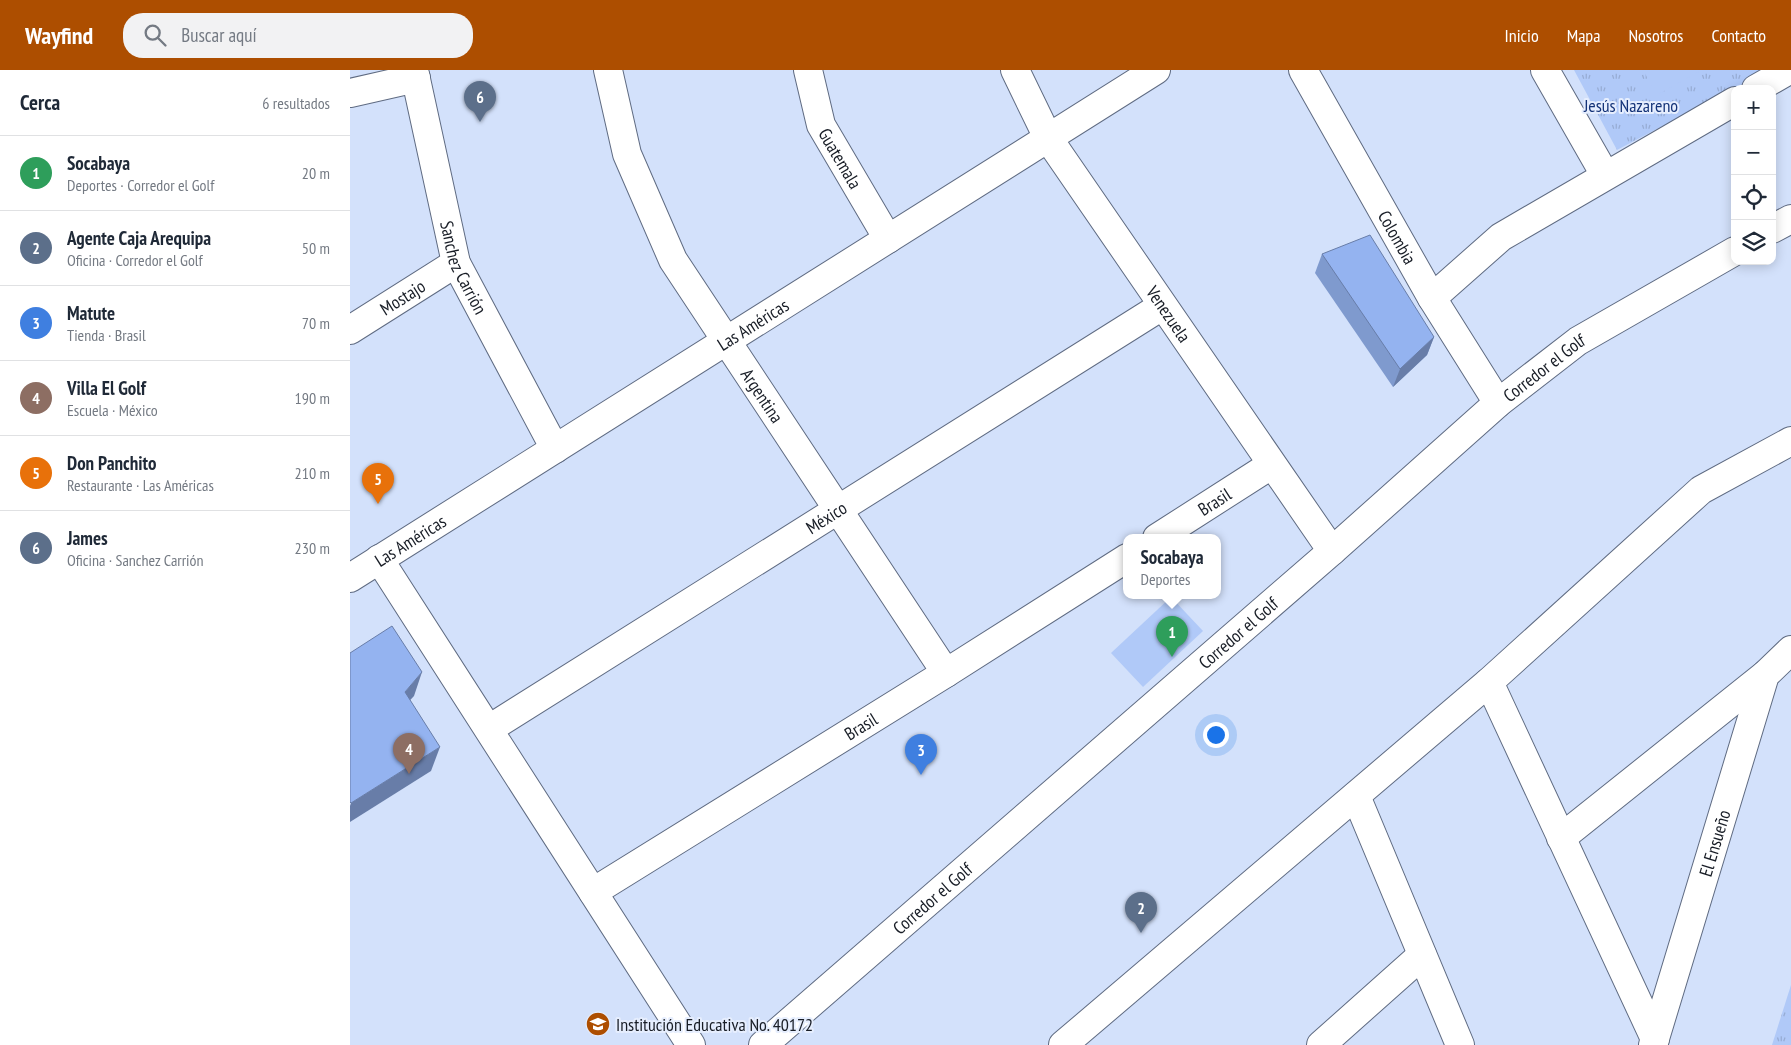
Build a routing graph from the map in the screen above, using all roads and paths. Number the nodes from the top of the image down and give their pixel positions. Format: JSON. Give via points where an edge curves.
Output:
{"nodes":[{"id":1,"x":608,"y":70,"type":"edge"},
{"id":2,"x":808,"y":70,"type":"edge"},
{"id":3,"x":1015,"y":70,"type":"edge"},
{"id":4,"x":1156,"y":70,"type":"edge"},
{"id":5,"x":1304,"y":70,"type":"edge"},
{"id":6,"x":1545,"y":70,"type":"edge"},
{"id":7,"x":1788,"y":70,"type":"edge"},
{"id":8,"x":415,"y":74,"type":"edge"},
{"id":9,"x":1763,"y":85,"type":"edge"},
{"id":10,"x":350,"y":93,"type":"edge"},
{"id":11,"x":1731,"y":103,"type":"edge"},
{"id":12,"x":1048,"y":138,"type":"junction"},
{"id":13,"x":1606,"y":175,"type":"junction"},
{"id":14,"x":1791,"y":219,"type":"edge"},
{"id":15,"x":1776,"y":227,"type":"edge"},
{"id":16,"x":888,"y":239,"type":"junction"},
{"id":17,"x":1731,"y":253,"type":"edge"},
{"id":18,"x":456,"y":263,"type":"junction"},
{"id":19,"x":1432,"y":298,"type":"junction"},
{"id":20,"x":1162,"y":306,"type":"junction"},
{"id":21,"x":350,"y":330,"type":"edge"},
{"id":22,"x":726,"y":341,"type":"junction"},
{"id":23,"x":1498,"y":403,"type":"junction"},
{"id":24,"x":1791,"y":441,"type":"edge"},
{"id":25,"x":555,"y":449,"type":"junction"},
{"id":26,"x":1271,"y":465,"type":"junction"},
{"id":27,"x":838,"y":510,"type":"junction"},
{"id":28,"x":1163,"y":534,"type":"edge"},
{"id":29,"x":1332,"y":551,"type":"junction"},
{"id":30,"x":379,"y":559,"type":"junction"},
{"id":31,"x":1123,"y":561,"type":"edge"},
{"id":32,"x":350,"y":578,"type":"edge"},
{"id":33,"x":1791,"y":650,"type":"edge"},
{"id":34,"x":946,"y":674,"type":"junction"},
{"id":35,"x":1765,"y":675,"type":"junction"},
{"id":36,"x":1489,"y":682,"type":"junction"},
{"id":37,"x":488,"y":729,"type":"junction"},
{"id":38,"x":1356,"y":796,"type":"junction"},
{"id":39,"x":1561,"y":838,"type":"junction"},
{"id":40,"x":593,"y":892,"type":"junction"},
{"id":41,"x":1422,"y":956,"type":"junction"},
{"id":42,"x":1654,"y":1042,"type":"edge"},
{"id":43,"x":691,"y":1045,"type":"edge"},
{"id":44,"x":763,"y":1045,"type":"edge"},
{"id":45,"x":1063,"y":1045,"type":"edge"},
{"id":46,"x":1320,"y":1045,"type":"edge"},
{"id":47,"x":1460,"y":1045,"type":"edge"}],
"edges":[{"from":1,"to":22,"type":"street","name":"Argentina","via":[[627,154],[661,233],[673,260]]},
{"from":2,"to":16,"type":"street","name":"Guatemala","via":[[821,125]]},
{"from":3,"to":12,"type":"street","name":"Venezuela"},
{"from":4,"to":12,"type":"street","name":"Las Américas"},
{"from":5,"to":19,"type":"street","name":"Colombia"},
{"from":6,"to":13,"type":"street"},
{"from":7,"to":9,"type":"street"},
{"from":8,"to":10,"type":"street"},
{"from":8,"to":18,"type":"street","name":"Sanchez Carrión"},
{"from":11,"to":13,"type":"street"},
{"from":12,"to":16,"type":"street","name":"Las Américas"},
{"from":12,"to":20,"type":"street","name":"Venezuela"},
{"from":13,"to":19,"type":"street","via":[[1501,237]]},
{"from":14,"to":15,"type":"street"},
{"from":16,"to":22,"type":"street","name":"Las Américas"},
{"from":17,"to":23,"type":"street","name":"Corredor el Golf","via":[[1578,341]]},
{"from":18,"to":21,"type":"street","name":"Mostajo"},
{"from":18,"to":25,"type":"street","name":"Sanchez Carrión"},
{"from":19,"to":23,"type":"street","name":"Colombia"},
{"from":20,"to":26,"type":"street","name":"Venezuela"},
{"from":20,"to":27,"type":"street","name":"México"},
{"from":22,"to":25,"type":"street","name":"Las Américas"},
{"from":22,"to":27,"type":"street","name":"Argentina"},
{"from":23,"to":29,"type":"street","name":"Corredor el Golf"},
{"from":24,"to":36,"type":"street","via":[[1701,490]]},
{"from":25,"to":30,"type":"street","name":"Las Américas"},
{"from":26,"to":28,"type":"street","name":"Brasil"},
{"from":26,"to":29,"type":"street","name":"Venezuela"},
{"from":27,"to":34,"type":"street","name":"Argentina"},
{"from":27,"to":37,"type":"street","name":"México"},
{"from":29,"to":44,"type":"street","name":"Corredor el Golf"},
{"from":30,"to":32,"type":"street","name":"Las Américas"},
{"from":30,"to":37,"type":"street"},
{"from":31,"to":34,"type":"street","name":"Brasil"},
{"from":33,"to":35,"type":"street","name":"El Ensueño"},
{"from":34,"to":40,"type":"street","name":"Brasil"},
{"from":35,"to":39,"type":"street"},
{"from":35,"to":42,"type":"street","name":"El Ensueño"},
{"from":36,"to":38,"type":"street"},
{"from":36,"to":39,"type":"street"},
{"from":37,"to":40,"type":"street"},
{"from":38,"to":41,"type":"street"},
{"from":38,"to":45,"type":"street"},
{"from":39,"to":42,"type":"street"},
{"from":40,"to":43,"type":"street"},
{"from":41,"to":46,"type":"street"},
{"from":41,"to":47,"type":"street"}]}
